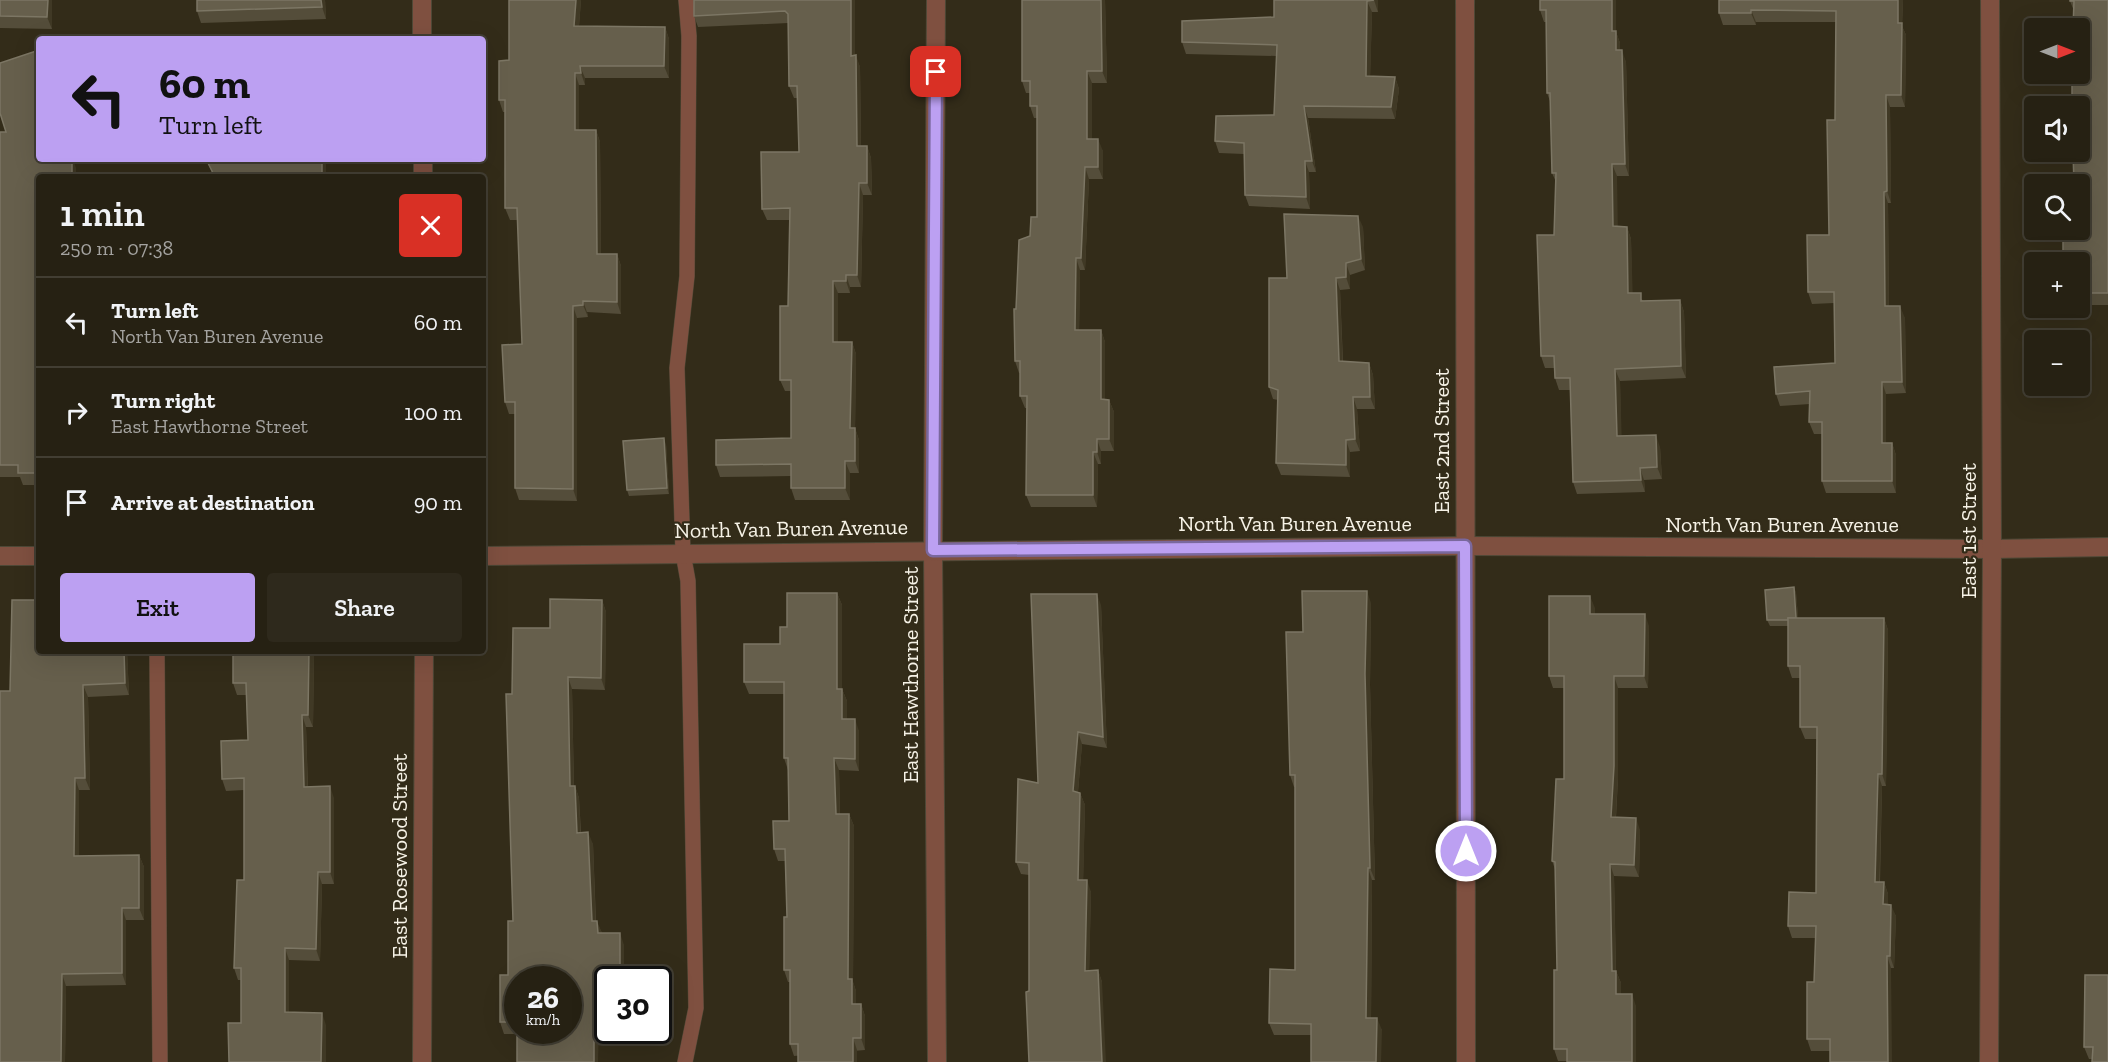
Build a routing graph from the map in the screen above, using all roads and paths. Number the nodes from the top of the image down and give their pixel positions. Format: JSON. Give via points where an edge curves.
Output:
{"nodes":[{"id":1,"x":422,"y":0,"type":"edge"},
{"id":2,"x":686,"y":0,"type":"edge"},
{"id":3,"x":936,"y":0,"type":"edge"},
{"id":4,"x":1465,"y":0,"type":"edge"},
{"id":5,"x":1990,"y":0,"type":"edge"},
{"id":6,"x":422,"y":36,"type":"edge"},
{"id":7,"x":1465,"y":546,"type":"junction"},
{"id":8,"x":2108,"y":547,"type":"edge"},
{"id":9,"x":1992,"y":549,"type":"junction"},
{"id":10,"x":933,"y":550,"type":"junction"},
{"id":11,"x":683,"y":553,"type":"junction"},
{"id":12,"x":0,"y":556,"type":"edge"},
{"id":13,"x":36,"y":556,"type":"edge"},
{"id":14,"x":486,"y":556,"type":"edge"},
{"id":15,"x":157,"y":654,"type":"edge"},
{"id":16,"x":424,"y":654,"type":"edge"},
{"id":17,"x":160,"y":1062,"type":"edge"},
{"id":18,"x":422,"y":1062,"type":"edge"},
{"id":19,"x":685,"y":1062,"type":"edge"},
{"id":20,"x":937,"y":1062,"type":"edge"},
{"id":21,"x":1466,"y":1062,"type":"edge"},
{"id":22,"x":1989,"y":1062,"type":"edge"}],
"edges":[{"from":1,"to":6,"type":"street"},
{"from":2,"to":11,"type":"lane","via":[[687,276],[677,368]]},
{"from":3,"to":10,"type":"street","name":"East Hawthorne Street"},
{"from":4,"to":7,"type":"street","name":"East 2nd Street"},
{"from":5,"to":9,"type":"street","name":"East 1st Street"},
{"from":7,"to":9,"type":"street","name":"North Van Buren Avenue"},
{"from":7,"to":10,"type":"street","name":"North Van Buren Avenue"},
{"from":7,"to":21,"type":"street","name":"East 2nd Street"},
{"from":8,"to":9,"type":"street","name":"North Van Buren Avenue"},
{"from":9,"to":22,"type":"street","name":"East 1st Street"},
{"from":10,"to":11,"type":"street","name":"North Van Buren Avenue"},
{"from":10,"to":20,"type":"street","name":"East Hawthorne Street"},
{"from":11,"to":14,"type":"street","name":"North Van Buren Avenue"},
{"from":11,"to":19,"type":"lane","via":[[688,582],[696,1008]]},
{"from":12,"to":13,"type":"street"},
{"from":15,"to":17,"type":"lane"},
{"from":16,"to":18,"type":"street","name":"East Rosewood Street"}]}
